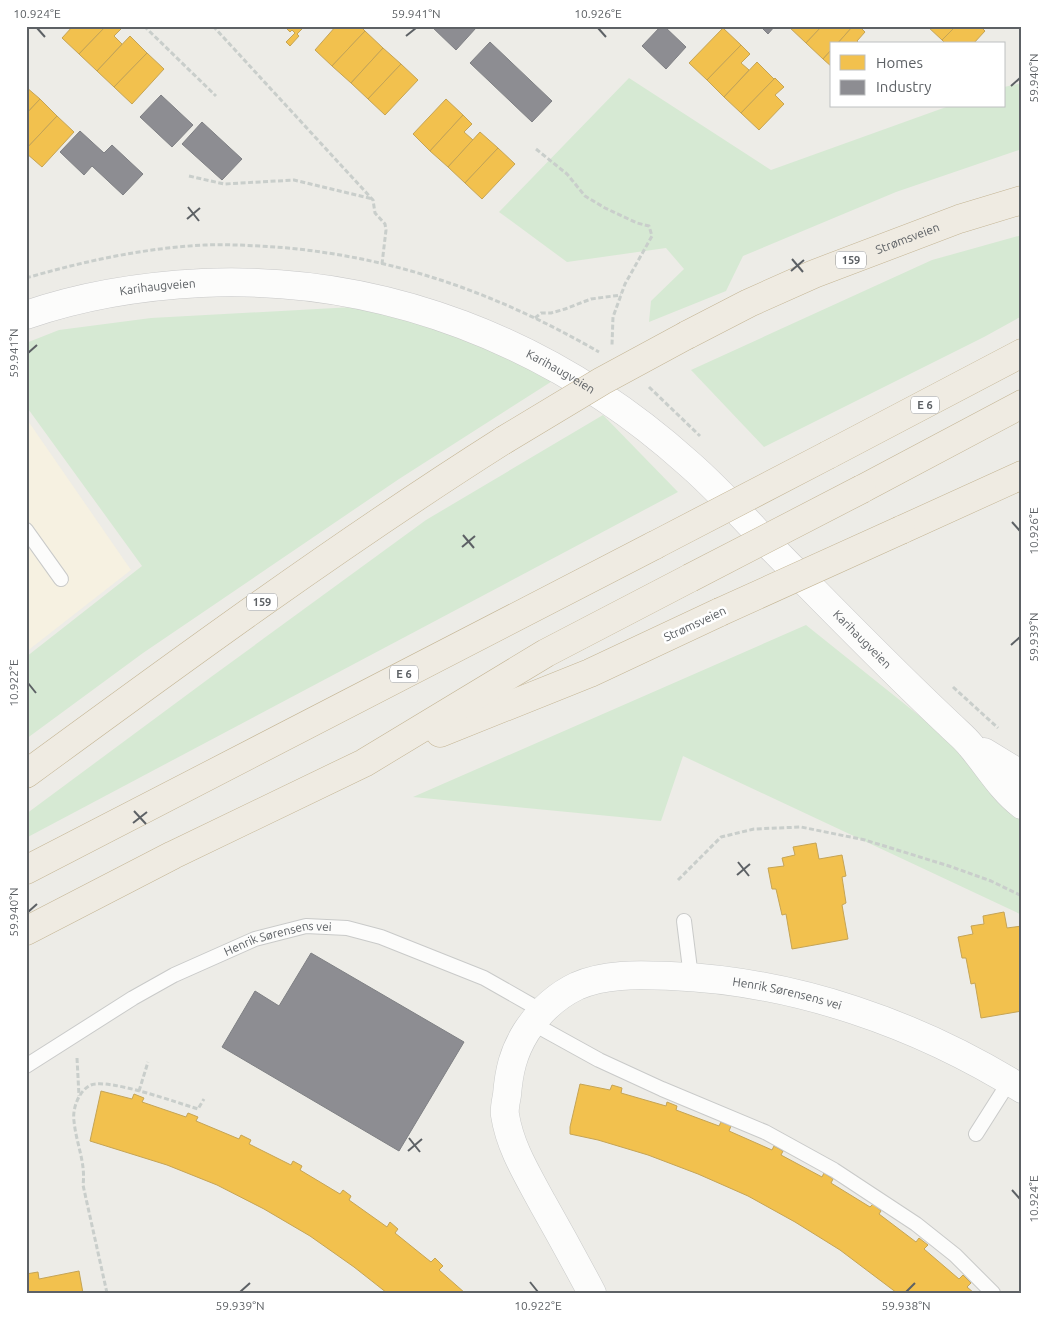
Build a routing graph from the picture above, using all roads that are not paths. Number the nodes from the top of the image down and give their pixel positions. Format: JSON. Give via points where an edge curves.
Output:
{"nodes":[{"id":1,"x":1022,"y":200,"type":"edge"},
{"id":2,"x":26,"y":315,"type":"edge"},
{"id":3,"x":1022,"y":354,"type":"edge"},
{"id":4,"x":1022,"y":404,"type":"edge"},
{"id":5,"x":1022,"y":475,"type":"edge"},
{"id":6,"x":26,"y":530,"type":"edge"},
{"id":7,"x":61,"y":579,"type":"dead end"},
{"id":8,"x":970,"y":744,"type":"junction"},
{"id":9,"x":364,"y":763,"type":"junction"},
{"id":10,"x":26,"y":774,"type":"edge"},
{"id":11,"x":1022,"y":775,"type":"edge"},
{"id":12,"x":1022,"y":805,"type":"edge"},
{"id":13,"x":26,"y":870,"type":"edge"},
{"id":14,"x":684,"y":921,"type":"dead end"},
{"id":15,"x":26,"y":931,"type":"edge"},
{"id":16,"x":691,"y":977,"type":"junction"},
{"id":17,"x":537,"y":1017,"type":"junction"},
{"id":18,"x":26,"y":1066,"type":"edge"},
{"id":19,"x":1016,"y":1085,"type":"edge"},
{"id":20,"x":976,"y":1134,"type":"dead end"},
{"id":21,"x":592,"y":1293,"type":"edge"},
{"id":22,"x":993,"y":1293,"type":"edge"}],
"edges":[{"from":1,"to":10,"type":"highway","name":"Strømsveien","number":"159","bridge":true,"via":[[959,219],[814,274],[749,303],[602,381],[368,528]]},
{"from":2,"to":8,"type":"main road","name":"Karihaugveien","via":[[98,294],[146,287],[269,283],[324,288],[370,297],[418,309],[488,334],[559,370],[612,404],[689,463],[900,678]]},
{"from":3,"to":13,"type":"highway","number":"E 6","bridge":true},
{"from":4,"to":9,"type":"highway","bridge":true,"via":[[546,654]]},
{"from":5,"to":9,"type":"highway","name":"Strømsveien","bridge":true,"via":[[590,673]]},
{"from":6,"to":7,"type":"lane"},
{"from":8,"to":11,"type":"main road","name":"Karihaugveien"},
{"from":8,"to":12,"type":"main road","name":"Karihaugveien","via":[[1011,796]]},
{"from":9,"to":15,"type":"highway"},
{"from":14,"to":16,"type":"lane"},
{"from":16,"to":17,"type":"main road","name":"Henrik Sørensens vei","via":[[644,975],[586,982],[567,991]]},
{"from":16,"to":19,"type":"main road","name":"Henrik Sørensens vei","via":[[763,986],[818,999],[912,1032],[975,1061]]},
{"from":17,"to":18,"type":"lane","name":"Henrik Sørensens vei","via":[[484,978],[381,937],[347,928],[306,926],[255,939],[174,975]]},
{"from":17,"to":21,"type":"main road","name":"Henrik Sørensens vei","via":[[522,1038],[510,1068],[505,1113],[509,1135]]},
{"from":17,"to":22,"type":"lane","via":[[599,1060],[765,1132],[834,1170],[931,1236]]},
{"from":19,"to":20,"type":"lane"}]}
